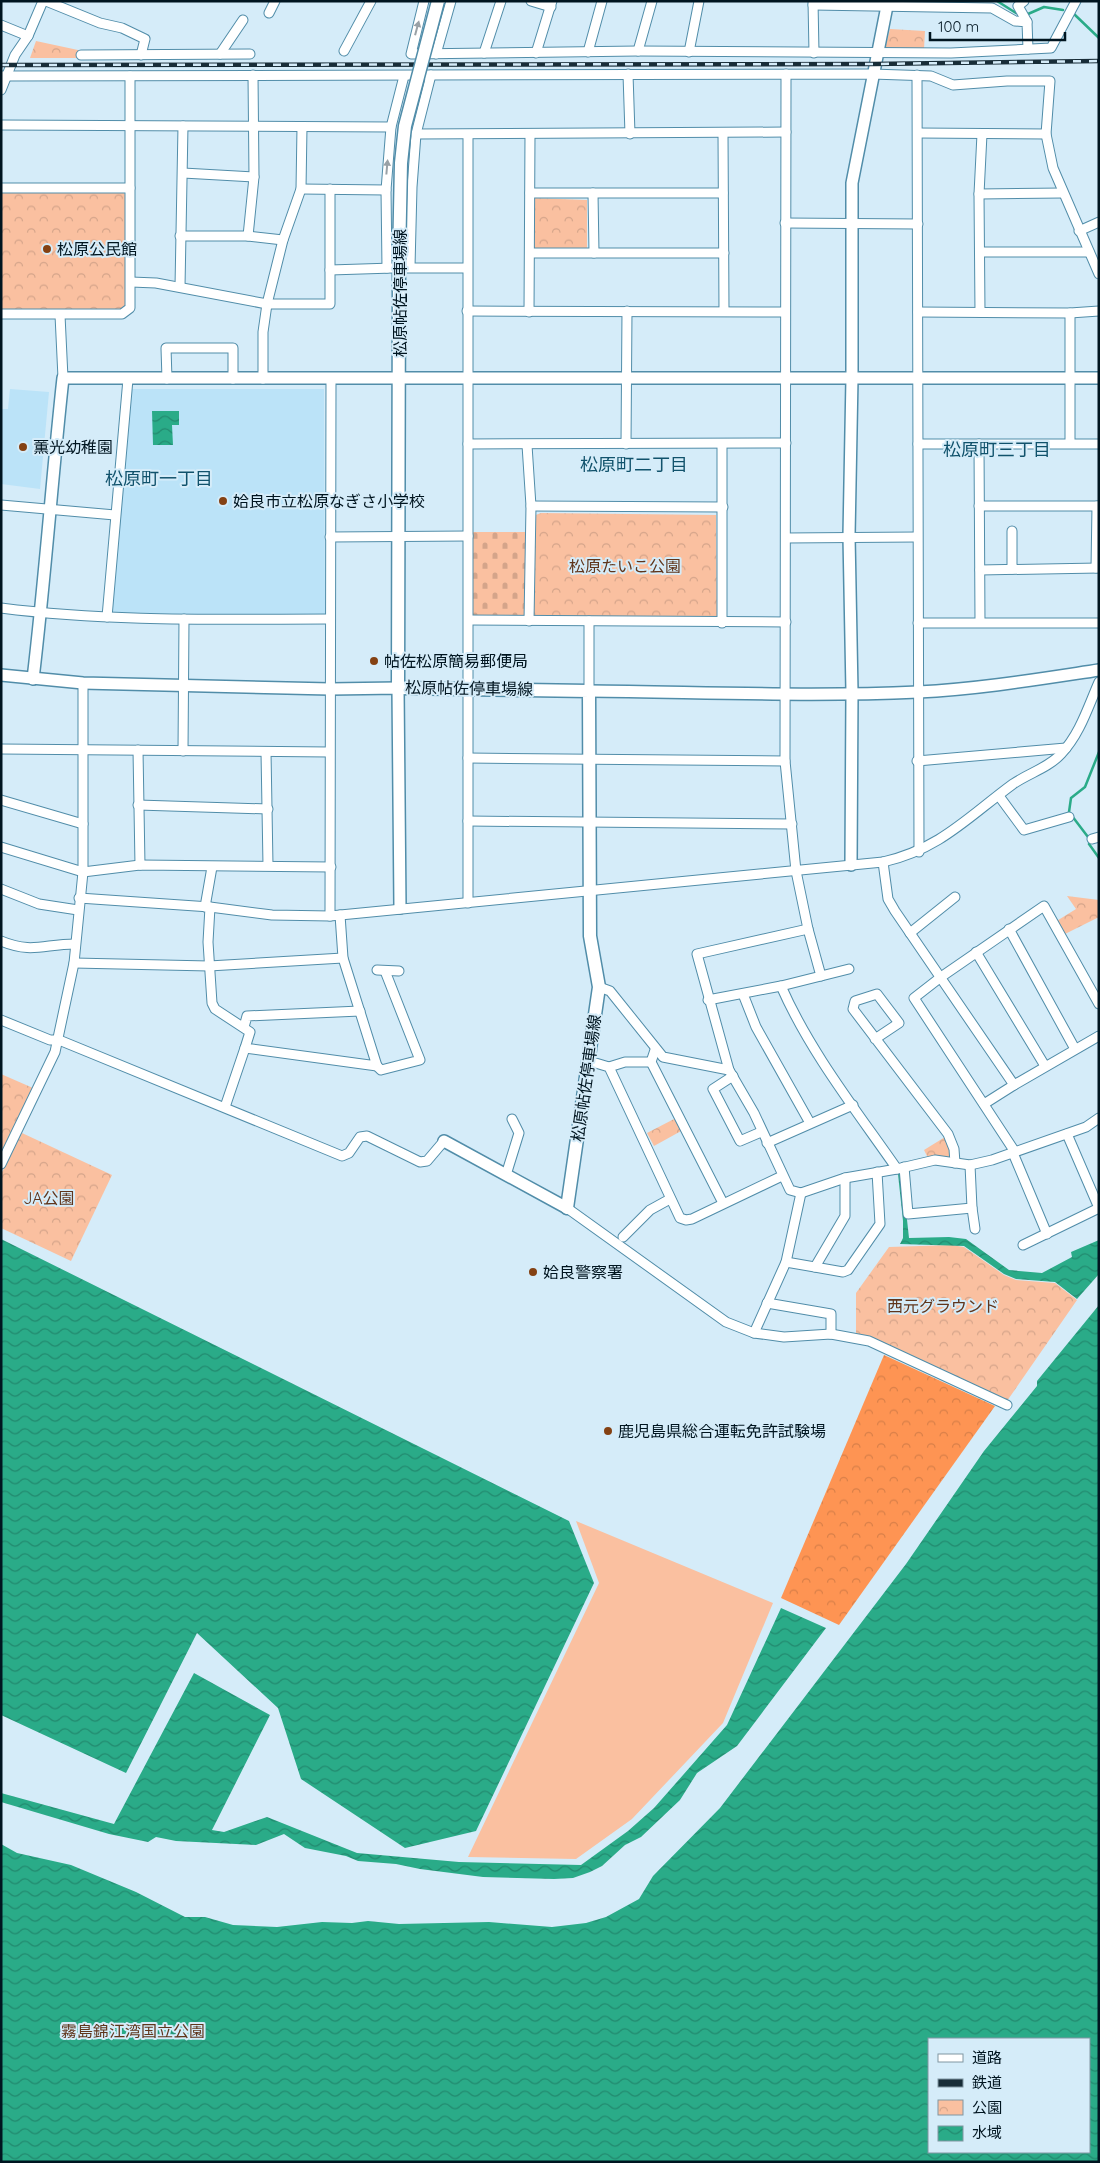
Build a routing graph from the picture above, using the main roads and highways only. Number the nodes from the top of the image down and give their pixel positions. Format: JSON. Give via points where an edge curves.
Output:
{"nodes":[{"id":1,"x":438,"y":1,"type":"edge"},
{"id":2,"x":567,"y":1208,"type":"road end"}],
"edges":[{"from":1,"to":2,"type":"main road","name":"松原帖佐停車場線","bridge":true,"via":[[405,126],[401,163],[398,688],[589,690],[590,936],[599,987]]}]}
